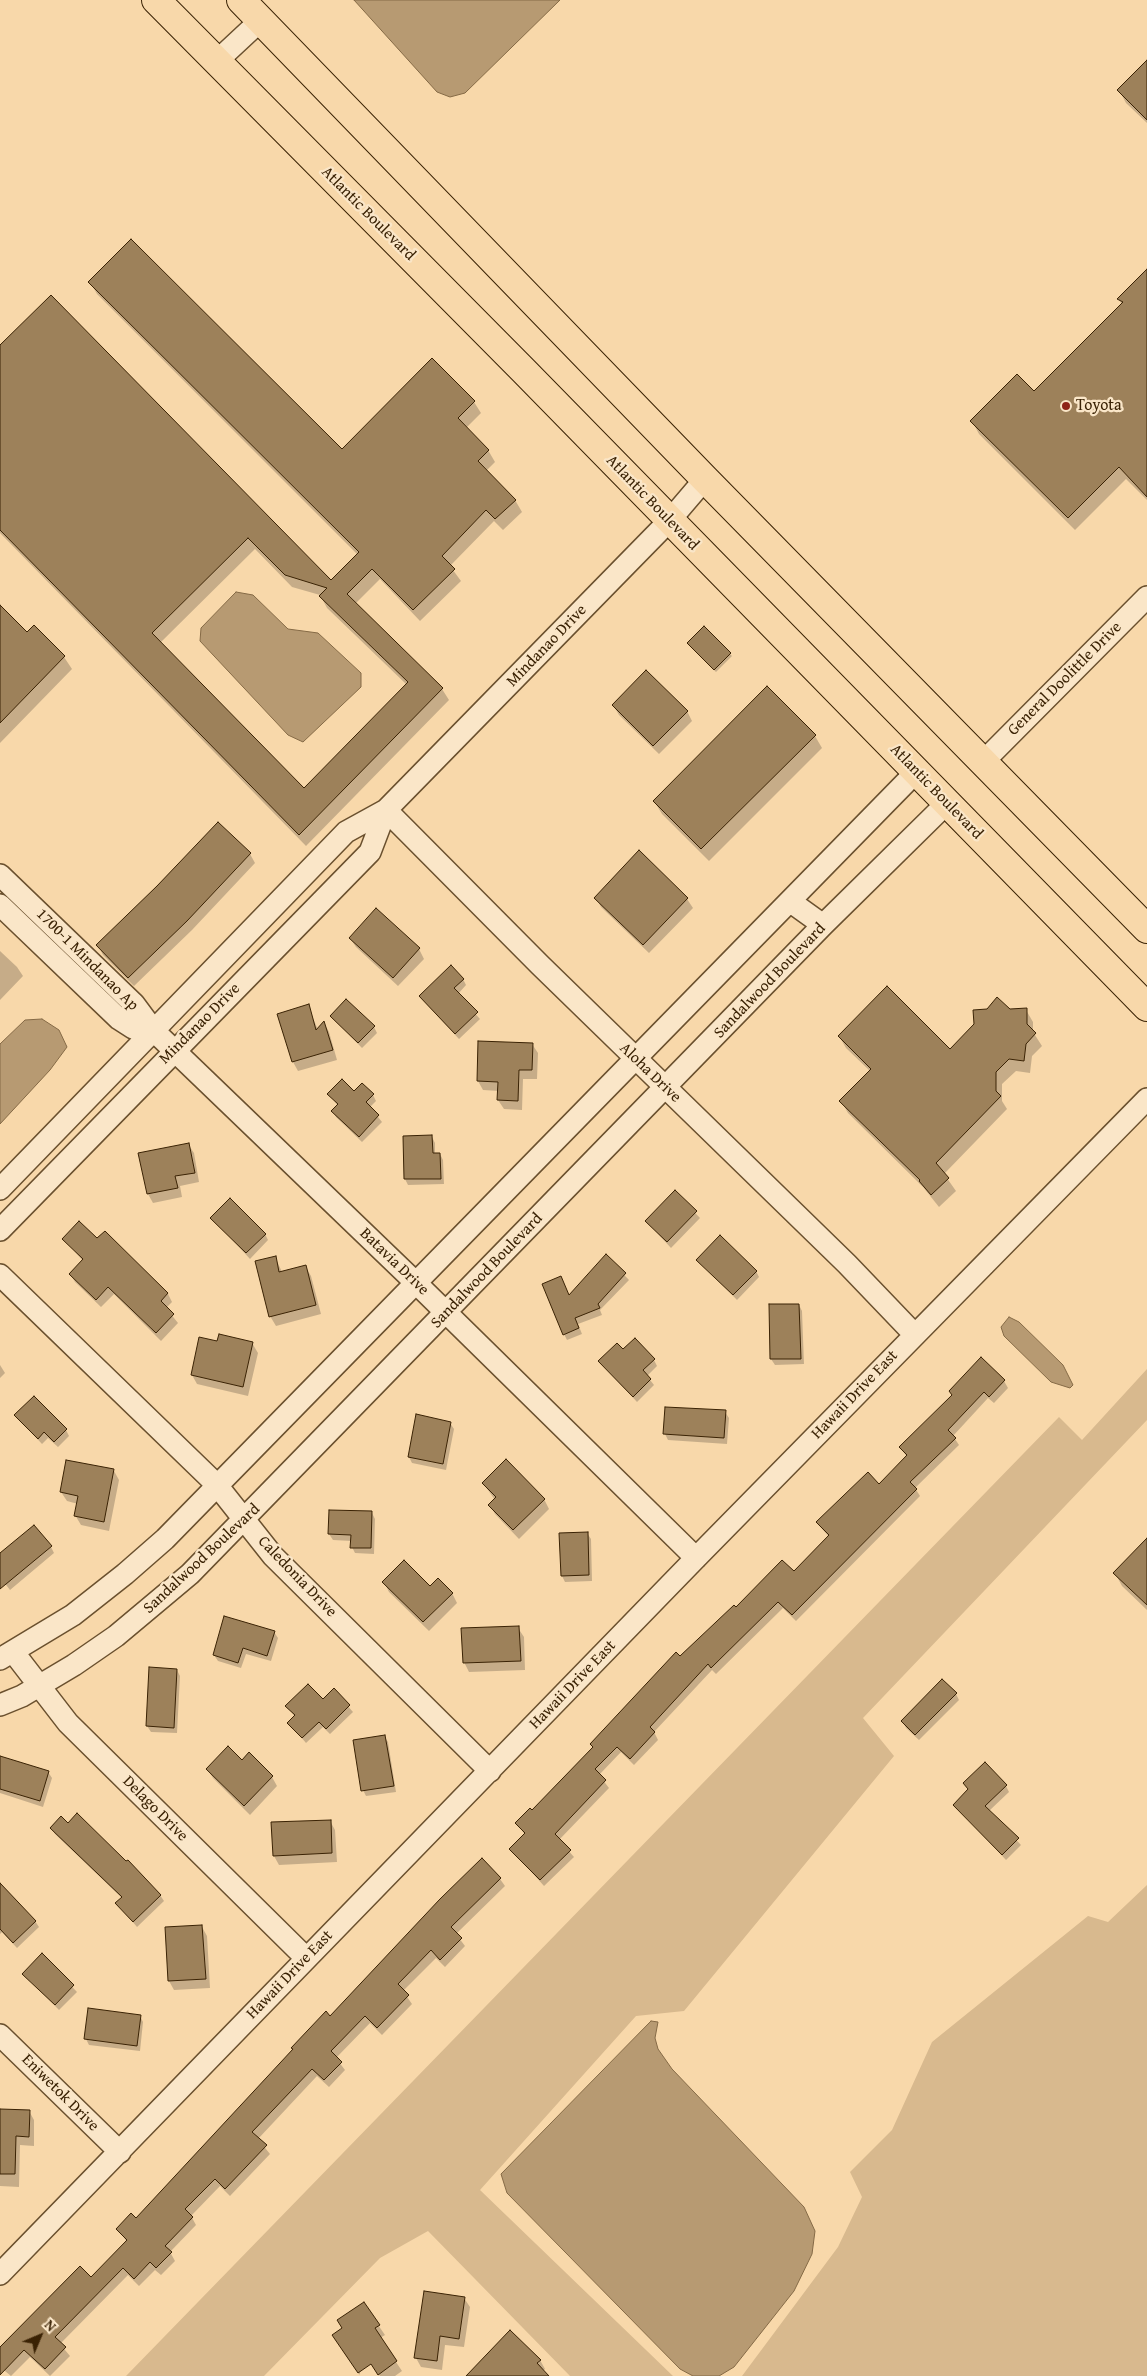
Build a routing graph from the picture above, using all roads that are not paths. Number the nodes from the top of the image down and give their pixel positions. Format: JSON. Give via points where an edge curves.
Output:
{"nodes":[{"id":1,"x":156,"y":0,"type":"edge"},
{"id":2,"x":241,"y":0,"type":"edge"},
{"id":3,"x":261,"y":20,"type":"junction"},
{"id":4,"x":217,"y":61,"type":"junction"},
{"id":5,"x":705,"y":479,"type":"junction"},
{"id":6,"x":670,"y":520,"type":"junction"},
{"id":7,"x":1147,"y":597,"type":"edge"},
{"id":8,"x":983,"y":762,"type":"junction"},
{"id":9,"x":916,"y":771,"type":"junction"},
{"id":10,"x":947,"y":803,"type":"junction"},
{"id":11,"x":386,"y":810,"type":"junction"},
{"id":12,"x":0,"y":875,"type":"edge"},
{"id":13,"x":790,"y":902,"type":"junction"},
{"id":14,"x":0,"y":905,"type":"edge"},
{"id":15,"x":823,"y":925,"type":"junction"},
{"id":16,"x":1147,"y":929,"type":"edge"},
{"id":17,"x":1147,"y":1007,"type":"edge"},
{"id":18,"x":154,"y":1031,"type":"junction"},
{"id":19,"x":174,"y":1050,"type":"junction"},
{"id":20,"x":636,"y":1059,"type":"junction"},
{"id":21,"x":666,"y":1088,"type":"junction"},
{"id":22,"x":1147,"y":1098,"type":"edge"},
{"id":23,"x":0,"y":1189,"type":"edge"},
{"id":24,"x":0,"y":1230,"type":"edge"},
{"id":25,"x":0,"y":1275,"type":"edge"},
{"id":26,"x":416,"y":1282,"type":"junction"},
{"id":27,"x":447,"y":1313,"type":"junction"},
{"id":28,"x":915,"y":1334,"type":"junction"},
{"id":29,"x":216,"y":1484,"type":"junction"},
{"id":30,"x":245,"y":1520,"type":"junction"},
{"id":31,"x":696,"y":1558,"type":"junction"},
{"id":32,"x":7,"y":1656,"type":"edge"},
{"id":33,"x":38,"y":1686,"type":"junction"},
{"id":34,"x":0,"y":1705,"type":"edge"},
{"id":35,"x":490,"y":1771,"type":"junction"},
{"id":36,"x":306,"y":1958,"type":"junction"},
{"id":37,"x":0,"y":2035,"type":"edge"},
{"id":38,"x":120,"y":2152,"type":"junction"},
{"id":39,"x":0,"y":2274,"type":"edge"}],
"edges":[{"from":1,"to":4,"type":"highway","name":"Atlantic Boulevard"},
{"from":2,"to":3,"type":"highway"},
{"from":3,"to":4,"type":"street"},
{"from":3,"to":5,"type":"highway"},
{"from":4,"to":6,"type":"highway","name":"Atlantic Boulevard"},
{"from":5,"to":6,"type":"street","name":"Mindanao Drive"},
{"from":5,"to":8,"type":"highway"},
{"from":6,"to":9,"type":"highway","name":"Atlantic Boulevard"},
{"from":6,"to":11,"type":"street","name":"Mindanao Drive"},
{"from":7,"to":8,"type":"street","name":"General Doolittle Drive"},
{"from":8,"to":16,"type":"highway"},
{"from":9,"to":10,"type":"highway","name":"Atlantic Boulevard"},
{"from":9,"to":13,"type":"street"},
{"from":10,"to":15,"type":"street","name":"Sandalwood Boulevard"},
{"from":10,"to":17,"type":"highway","name":"Atlantic Boulevard"},
{"from":11,"to":18,"type":"street","name":"Mindanao Drive","via":[[346,832]]},
{"from":11,"to":19,"type":"street","name":"Mindanao Drive","via":[[370,852]]},
{"from":11,"to":20,"type":"street","name":"Aloha Drive"},
{"from":12,"to":18,"type":"street","name":"1700-1 Mindanao Ap","via":[[134,1004]]},
{"from":13,"to":15,"type":"street"},
{"from":13,"to":20,"type":"street"},
{"from":14,"to":18,"type":"street","name":"1700-1 Mindanao Ap","via":[[119,1019],[133,1028]]},
{"from":15,"to":21,"type":"street","name":"Sandalwood Boulevard"},
{"from":18,"to":19,"type":"street","name":"Batavia Drive"},
{"from":18,"to":23,"type":"street","name":"Mindanao Drive"},
{"from":19,"to":24,"type":"street","name":"Mindanao Drive"},
{"from":19,"to":26,"type":"street","name":"Batavia Drive"},
{"from":20,"to":21,"type":"street","name":"Aloha Drive"},
{"from":20,"to":26,"type":"street"},
{"from":21,"to":27,"type":"street","name":"Sandalwood Boulevard"},
{"from":21,"to":28,"type":"street","name":"Aloha Drive"},
{"from":22,"to":28,"type":"street","name":"Hawaii Drive East"},
{"from":25,"to":29,"type":"street","name":"Caledonia Drive"},
{"from":26,"to":27,"type":"street","name":"Batavia Drive"},
{"from":26,"to":29,"type":"street"},
{"from":27,"to":30,"type":"street","name":"Sandalwood Boulevard"},
{"from":27,"to":31,"type":"street","name":"Batavia Drive"},
{"from":28,"to":31,"type":"street","name":"Hawaii Drive East"},
{"from":29,"to":30,"type":"street","name":"Caledonia Drive"},
{"from":29,"to":32,"type":"street","via":[[165,1539],[125,1574],[73,1615]]},
{"from":30,"to":33,"type":"street","name":"Sandalwood Boulevard","via":[[143,1615],[102,1646]]},
{"from":30,"to":35,"type":"street","name":"Caledonia Drive","via":[[273,1556]]},
{"from":31,"to":35,"type":"street","name":"Hawaii Drive East"},
{"from":32,"to":33,"type":"street","name":"Delago Drive"},
{"from":33,"to":34,"type":"street","name":"Sandalwood Boulevard"},
{"from":33,"to":36,"type":"street","name":"Delago Drive","via":[[68,1723]]},
{"from":35,"to":36,"type":"street","name":"Hawaii Drive East"},
{"from":36,"to":38,"type":"street","name":"Hawaii Drive East"},
{"from":37,"to":38,"type":"street","name":"Eniwetok Drive"},
{"from":38,"to":39,"type":"street","name":"Hawaii Drive East"}]}
